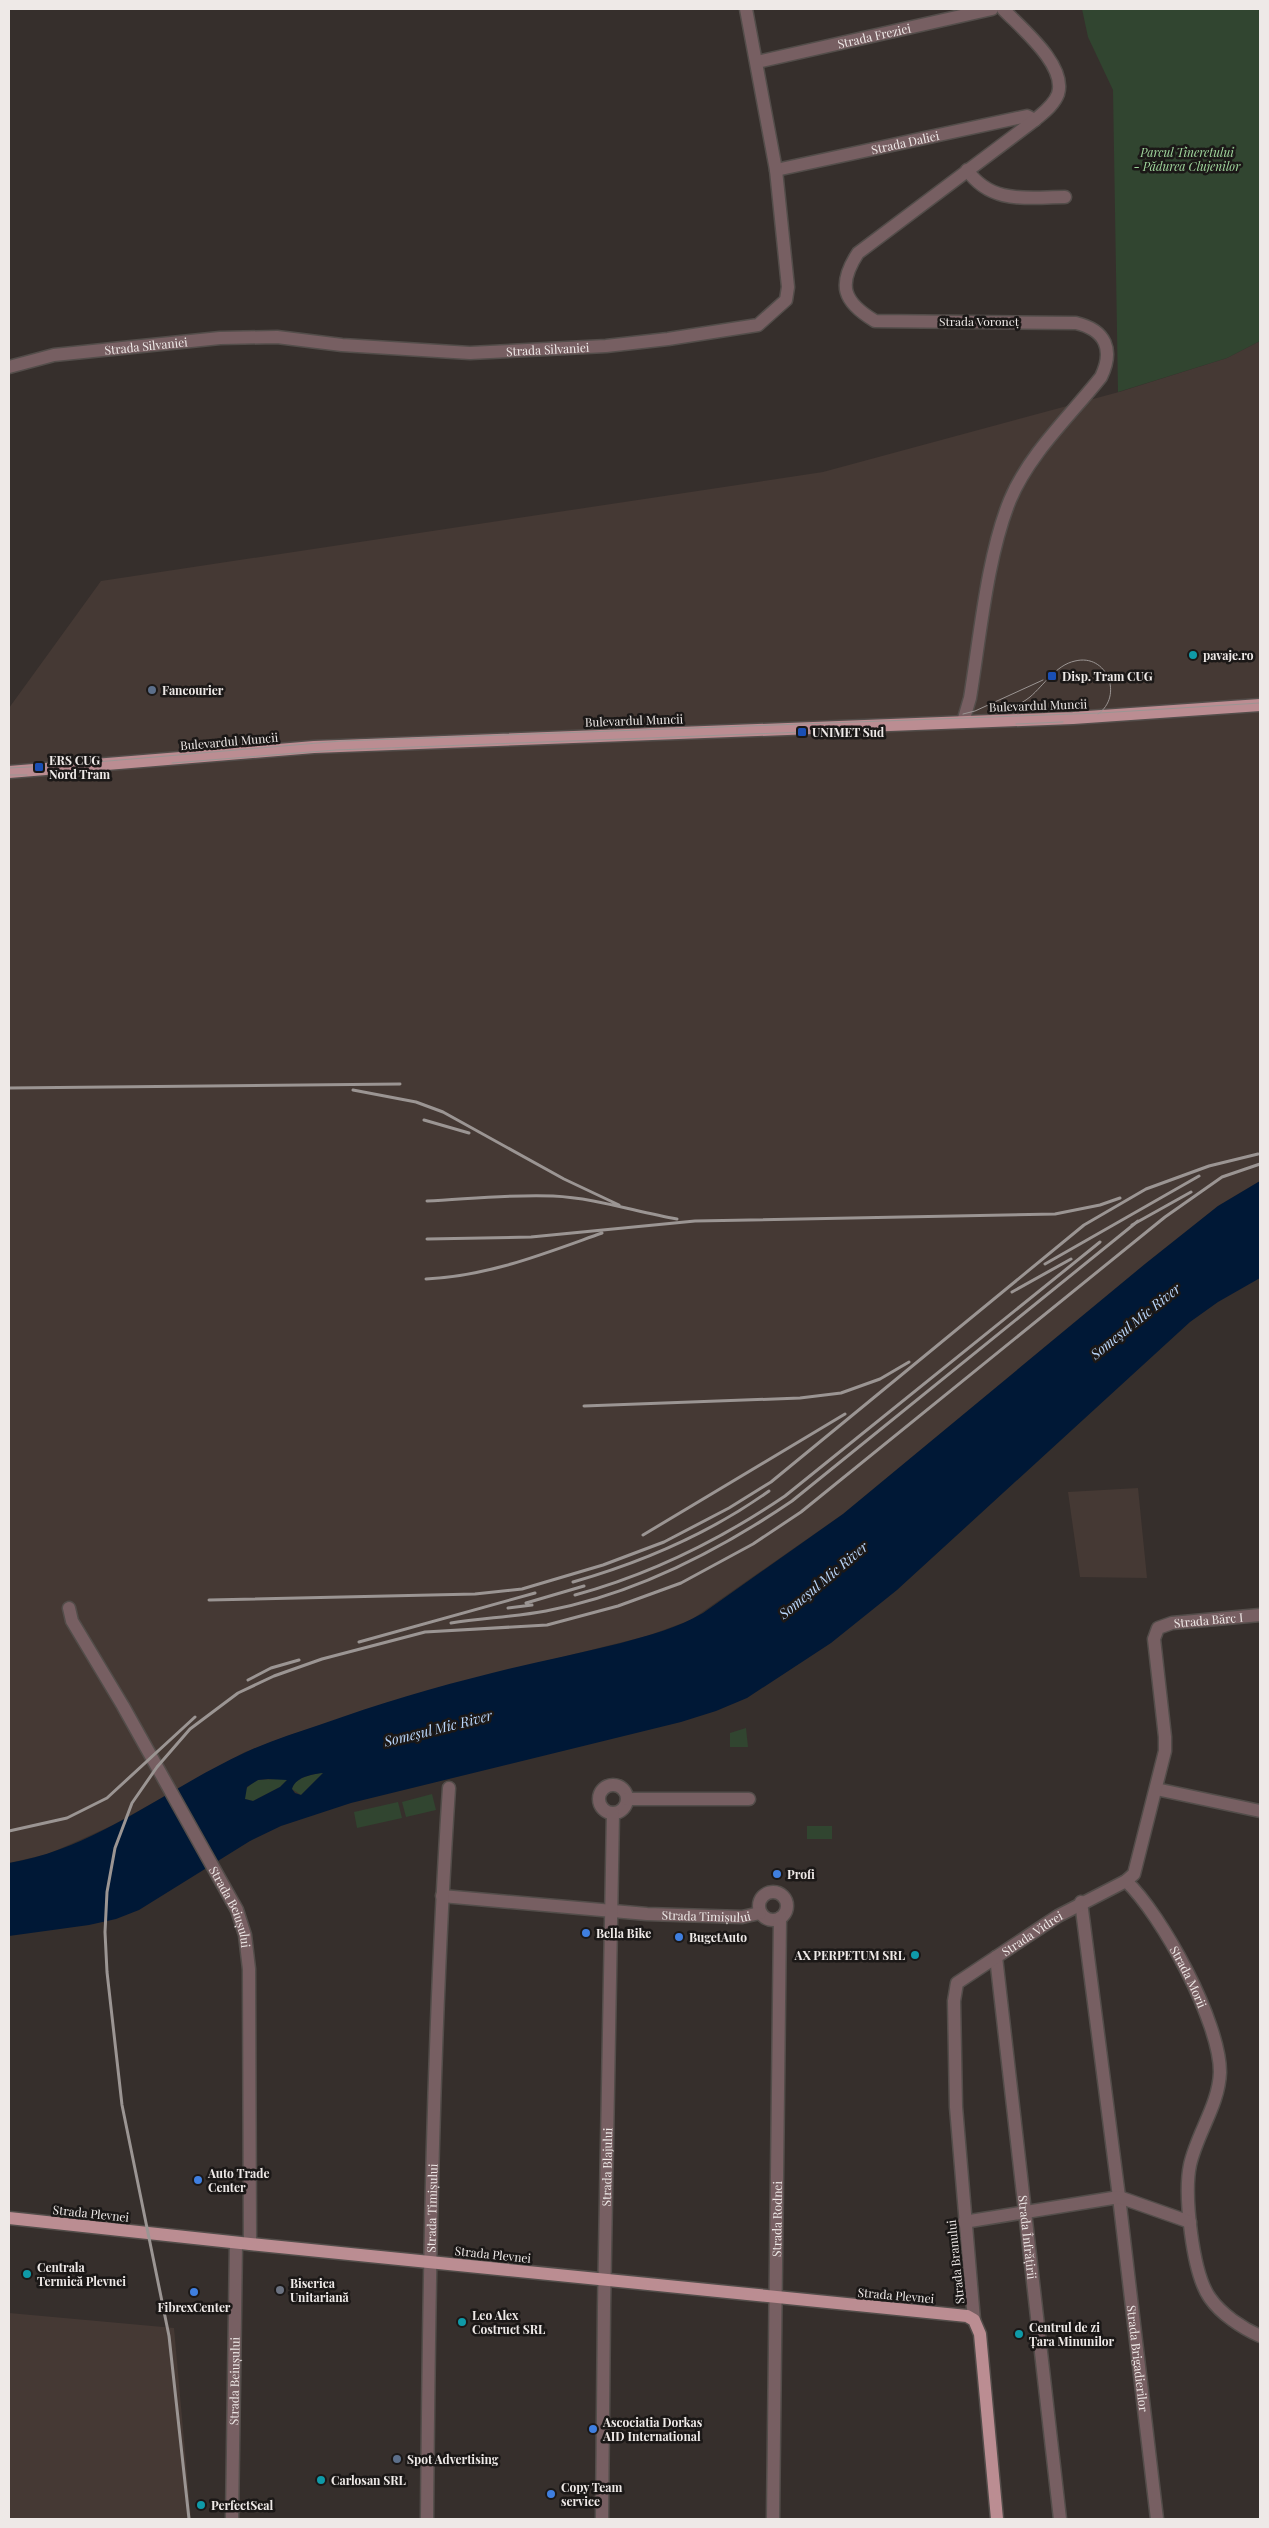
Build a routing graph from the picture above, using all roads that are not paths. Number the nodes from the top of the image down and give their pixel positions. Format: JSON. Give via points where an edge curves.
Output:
{"nodes":[{"id":1,"x":746,"y":9,"type":"edge"},
{"id":2,"x":992,"y":9,"type":"edge"},
{"id":3,"x":1003,"y":9,"type":"edge"},
{"id":4,"x":757,"y":62,"type":"junction"},
{"id":5,"x":1035,"y":120,"type":"junction"},
{"id":6,"x":776,"y":170,"type":"junction"},
{"id":7,"x":967,"y":170,"type":"junction"},
{"id":8,"x":1065,"y":197,"type":"dead end"},
{"id":9,"x":9,"y":367,"type":"edge"},
{"id":10,"x":1260,"y":706,"type":"edge"},
{"id":11,"x":963,"y":722,"type":"junction"},
{"id":12,"x":9,"y":772,"type":"edge"},
{"id":13,"x":69,"y":1608,"type":"dead end"},
{"id":14,"x":1260,"y":1615,"type":"edge"},
{"id":15,"x":449,"y":1788,"type":"dead end"},
{"id":16,"x":1156,"y":1789,"type":"junction"},
{"id":17,"x":627,"y":1799,"type":"junction"},
{"id":18,"x":749,"y":1799,"type":"dead end"},
{"id":19,"x":1260,"y":1811,"type":"edge"},
{"id":20,"x":613,"y":1813,"type":"junction"},
{"id":21,"x":1126,"y":1881,"type":"junction"},
{"id":22,"x":442,"y":1896,"type":"junction"},
{"id":23,"x":1081,"y":1902,"type":"junction"},
{"id":24,"x":612,"y":1912,"type":"junction"},
{"id":25,"x":760,"y":1913,"type":"junction"},
{"id":26,"x":780,"y":1918,"type":"junction"},
{"id":27,"x":996,"y":1957,"type":"junction"},
{"id":28,"x":954,"y":2001,"type":"joint"},
{"id":29,"x":1119,"y":2197,"type":"junction"},
{"id":30,"x":1026,"y":2212,"type":"junction"},
{"id":31,"x":9,"y":2218,"type":"edge"},
{"id":32,"x":964,"y":2222,"type":"junction"},
{"id":33,"x":1190,"y":2222,"type":"junction"},
{"id":34,"x":236,"y":2243,"type":"junction"},
{"id":35,"x":250,"y":2244,"type":"junction"},
{"id":36,"x":429,"y":2262,"type":"junction"},
{"id":37,"x":605,"y":2279,"type":"junction"},
{"id":38,"x":775,"y":2298,"type":"junction"},
{"id":39,"x":974,"y":2320,"type":"junction"},
{"id":40,"x":1240,"y":2324,"type":"junction"},
{"id":41,"x":1260,"y":2326,"type":"edge"},
{"id":42,"x":1260,"y":2336,"type":"edge"},
{"id":43,"x":232,"y":2519,"type":"edge"},
{"id":44,"x":427,"y":2519,"type":"edge"},
{"id":45,"x":602,"y":2519,"type":"edge"},
{"id":46,"x":773,"y":2519,"type":"edge"},
{"id":47,"x":997,"y":2519,"type":"edge"},
{"id":48,"x":1060,"y":2519,"type":"edge"},
{"id":49,"x":1157,"y":2519,"type":"edge"}],
"edges":[{"from":1,"to":4,"type":"street","name":"Strada Silvaniei"},
{"from":2,"to":4,"type":"street","name":"Strada Freziei"},
{"from":3,"to":5,"type":"street","name":"Strada Voroneț","via":[[1056,68],[1058,95]]},
{"from":4,"to":6,"type":"street","name":"Strada Silvaniei"},
{"from":5,"to":6,"type":"street","name":"Strada Daliei","via":[[1027,116]]},
{"from":5,"to":7,"type":"street","name":"Strada Voroneț"},
{"from":6,"to":9,"type":"street","name":"Strada Silvaniei","via":[[786,300],[758,325],[668,340],[470,353],[342,345],[277,337],[220,338],[54,354]]},
{"from":7,"to":8,"type":"street","via":[[976,183],[1009,197]]},
{"from":7,"to":11,"type":"street","name":"Strada Voroneț","via":[[858,253],[850,266],[845,289],[856,310],[875,321],[886,322],[1076,323],[1099,332],[1108,354],[1101,377],[1033,461],[1010,499],[999,534]]},
{"from":10,"to":11,"type":"main road","name":"Bulevardul Muncii"},
{"from":11,"to":12,"type":"main road","name":"Bulevardul Muncii","via":[[314,747]]},
{"from":13,"to":35,"type":"street","name":"Strada Beiușului","via":[[72,1621],[237,1910],[245,1935],[249,1969]]},
{"from":14,"to":16,"type":"street","name":"Strada Bărc I","via":[[1172,1623],[1158,1628],[1154,1639],[1166,1737]]},
{"from":15,"to":22,"type":"street","name":"Strada Timișului"},
{"from":16,"to":19,"type":"street"},
{"from":16,"to":21,"type":"street","via":[[1136,1869]]},
{"from":17,"to":18,"type":"street"},
{"from":17,"to":20,"type":"street","via":[[621,1810]]},
{"from":17,"to":20,"type":"street","via":[[618,1786],[602,1790],[599,1798],[602,1807]]},
{"from":20,"to":24,"type":"street","name":"Strada Blajului"},
{"from":21,"to":23,"type":"street","name":"Strada Vidrei"},
{"from":21,"to":33,"type":"street","name":"Strada Morii","via":[[1146,1905],[1182,1964],[1198,1996],[1219,2060],[1218,2087],[1190,2165]]},
{"from":22,"to":24,"type":"street","name":"Strada Timișului"},
{"from":22,"to":36,"type":"street","name":"Strada Timișului"},
{"from":23,"to":27,"type":"street","name":"Strada Vidrei"},
{"from":23,"to":29,"type":"street","name":"Strada Brigadierilor"},
{"from":24,"to":25,"type":"street","name":"Strada Timișului","via":[[742,1917]]},
{"from":24,"to":37,"type":"street","name":"Strada Blajului"},
{"from":25,"to":26,"type":"street","via":[[772,1920]]},
{"from":25,"to":26,"type":"street","via":[[761,1897],[775,1892],[787,1902],[786,1911]]},
{"from":26,"to":38,"type":"street","name":"Strada Rodnei"},
{"from":27,"to":28,"type":"street","name":"Strada Vidrei","via":[[957,1983]]},
{"from":27,"to":30,"type":"street","name":"Strada Înfrățirii"},
{"from":28,"to":32,"type":"street","name":"Strada Branului","via":[[956,2107]]},
{"from":29,"to":30,"type":"street"},
{"from":29,"to":33,"type":"street"},
{"from":29,"to":49,"type":"street","name":"Strada Brigadierilor"},
{"from":30,"to":32,"type":"street"},
{"from":30,"to":48,"type":"street","name":"Strada Înfrățirii"},
{"from":31,"to":34,"type":"main road","name":"Strada Plevnei"},
{"from":32,"to":39,"type":"street","name":"Strada Branului"},
{"from":33,"to":40,"type":"street","name":"Strada Morii","via":[[1202,2282],[1210,2298]]},
{"from":34,"to":35,"type":"main road","name":"Strada Plevnei"},
{"from":34,"to":43,"type":"street","name":"Strada Beiușului"},
{"from":35,"to":36,"type":"main road","name":"Strada Plevnei"},
{"from":36,"to":37,"type":"main road","name":"Strada Plevnei"},
{"from":36,"to":44,"type":"street","name":"Strada Timișului"},
{"from":37,"to":38,"type":"main road","name":"Strada Plevnei"},
{"from":37,"to":45,"type":"street","name":"Strada Blajului"},
{"from":38,"to":39,"type":"main road","name":"Strada Plevnei","via":[[959,2314]]},
{"from":38,"to":46,"type":"street","name":"Strada Rodnei"},
{"from":39,"to":47,"type":"main road","name":"Strada Branului","via":[[980,2334]]},
{"from":40,"to":41,"type":"street"},
{"from":40,"to":42,"type":"street","name":"Strada Morii"}]}
